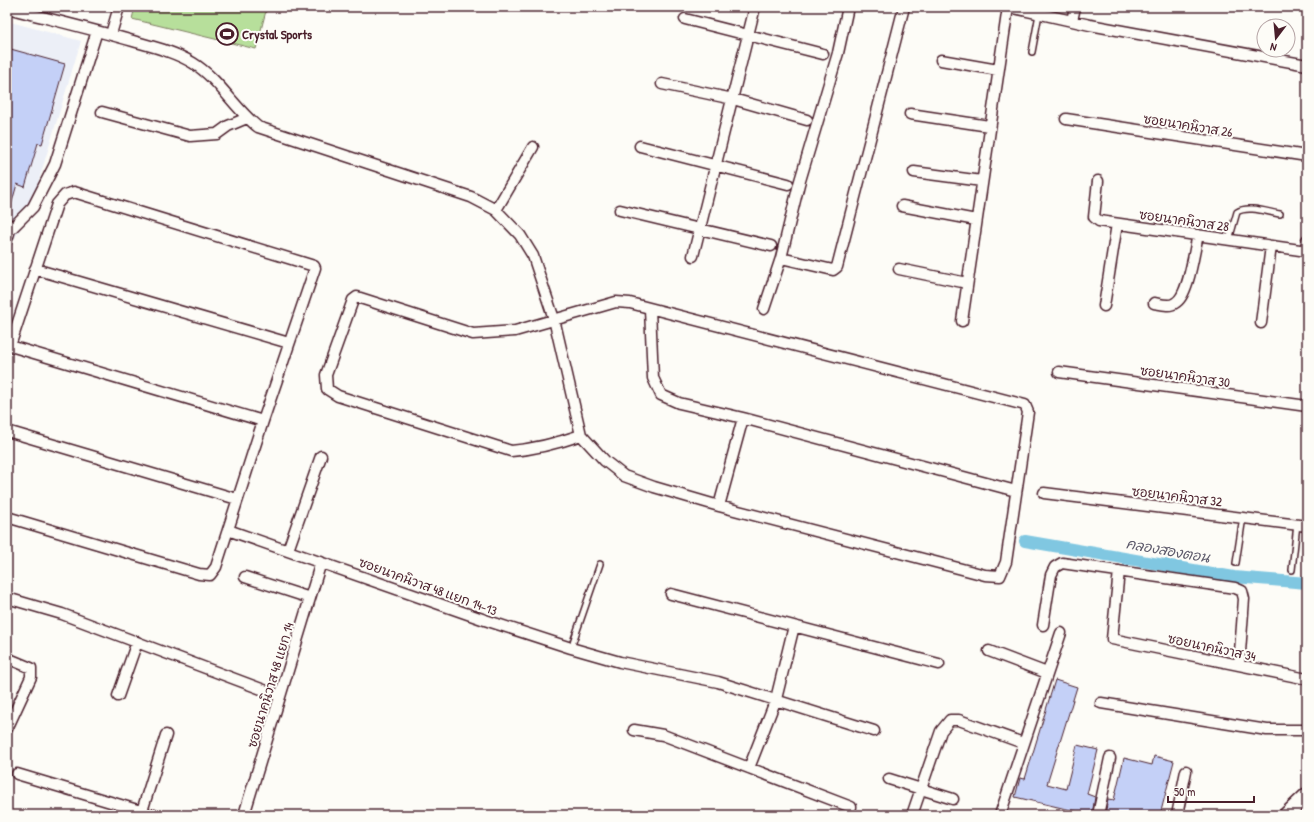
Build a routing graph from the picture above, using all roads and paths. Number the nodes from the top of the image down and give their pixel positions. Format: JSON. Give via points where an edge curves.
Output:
{"nodes":[{"id":1,"x":119,"y":7,"type":"edge"},
{"id":2,"x":755,"y":7,"type":"edge"},
{"id":3,"x":848,"y":7,"type":"edge"},
{"id":4,"x":904,"y":7,"type":"edge"},
{"id":5,"x":1009,"y":7,"type":"edge"},
{"id":6,"x":1075,"y":7,"type":"edge"},
{"id":7,"x":7,"y":8,"type":"edge"},
{"id":8,"x":1050,"y":11,"type":"edge"},
{"id":9,"x":1039,"y":14,"type":"junction"},
{"id":10,"x":686,"y":19,"type":"dead end"},
{"id":11,"x":1072,"y":21,"type":"junction"},
{"id":12,"x":97,"y":32,"type":"junction"},
{"id":13,"x":111,"y":34,"type":"junction"},
{"id":14,"x":748,"y":34,"type":"junction"},
{"id":15,"x":1032,"y":52,"type":"dead end"},
{"id":16,"x":823,"y":54,"type":"dead end"},
{"id":17,"x":941,"y":60,"type":"dead end"},
{"id":18,"x":1307,"y":65,"type":"edge"},
{"id":19,"x":998,"y":70,"type":"junction"},
{"id":20,"x":662,"y":84,"type":"dead end"},
{"id":21,"x":732,"y":98,"type":"junction"},
{"id":22,"x":102,"y":112,"type":"dead end"},
{"id":23,"x":910,"y":114,"type":"dead end"},
{"id":24,"x":247,"y":118,"type":"junction"},
{"id":25,"x":1066,"y":119,"type":"dead end"},
{"id":26,"x":807,"y":120,"type":"dead end"},
{"id":27,"x":990,"y":126,"type":"junction"},
{"id":28,"x":640,"y":146,"type":"dead end"},
{"id":29,"x":533,"y":147,"type":"dead end"},
{"id":30,"x":1307,"y":156,"type":"edge"},
{"id":31,"x":716,"y":164,"type":"junction"},
{"id":32,"x":914,"y":172,"type":"dead end"},
{"id":33,"x":982,"y":181,"type":"junction"},
{"id":34,"x":1098,"y":181,"type":"dead end"},
{"id":35,"x":788,"y":184,"type":"dead end"},
{"id":36,"x":902,"y":206,"type":"dead end"},
{"id":37,"x":496,"y":210,"type":"junction"},
{"id":38,"x":620,"y":210,"type":"dead end"},
{"id":39,"x":1280,"y":214,"type":"dead end"},
{"id":40,"x":976,"y":220,"type":"junction"},
{"id":41,"x":10,"y":224,"type":"edge"},
{"id":42,"x":1116,"y":224,"type":"junction"},
{"id":43,"x":700,"y":229,"type":"junction"},
{"id":44,"x":1198,"y":235,"type":"junction"},
{"id":45,"x":1229,"y":240,"type":"junction"},
{"id":46,"x":7,"y":245,"type":"edge"},
{"id":47,"x":771,"y":246,"type":"dead end"},
{"id":48,"x":1271,"y":246,"type":"junction"},
{"id":49,"x":1307,"y":247,"type":"edge"},
{"id":50,"x":693,"y":256,"type":"dead end"},
{"id":51,"x":781,"y":258,"type":"junction"},
{"id":52,"x":35,"y":269,"type":"junction"},
{"id":53,"x":899,"y":269,"type":"dead end"},
{"id":54,"x":967,"y":283,"type":"junction"},
{"id":55,"x":1154,"y":303,"type":"dead end"},
{"id":56,"x":1104,"y":306,"type":"dead end"},
{"id":57,"x":650,"y":309,"type":"junction"},
{"id":58,"x":764,"y":309,"type":"dead end"},
{"id":59,"x":554,"y":319,"type":"junction"},
{"id":60,"x":962,"y":321,"type":"dead end"},
{"id":61,"x":1261,"y":323,"type":"dead end"},
{"id":62,"x":289,"y":343,"type":"junction"},
{"id":63,"x":8,"y":346,"type":"edge"},
{"id":64,"x":1059,"y":372,"type":"dead end"},
{"id":65,"x":1307,"y":406,"type":"edge"},
{"id":66,"x":743,"y":418,"type":"junction"},
{"id":67,"x":263,"y":421,"type":"junction"},
{"id":68,"x":7,"y":431,"type":"edge"},
{"id":69,"x":581,"y":435,"type":"junction"},
{"id":70,"x":320,"y":456,"type":"dead end"},
{"id":71,"x":1016,"y":491,"type":"junction"},
{"id":72,"x":1044,"y":493,"type":"dead end"},
{"id":73,"x":237,"y":499,"type":"junction"},
{"id":74,"x":718,"y":506,"type":"junction"},
{"id":75,"x":7,"y":517,"type":"edge"},
{"id":76,"x":1243,"y":517,"type":"junction"},
{"id":77,"x":1302,"y":525,"type":"edge"},
{"id":78,"x":228,"y":530,"type":"junction"},
{"id":79,"x":288,"y":550,"type":"junction"},
{"id":80,"x":321,"y":562,"type":"junction"},
{"id":81,"x":1236,"y":563,"type":"dead end"},
{"id":82,"x":600,"y":564,"type":"dead end"},
{"id":83,"x":1292,"y":570,"type":"dead end"},
{"id":84,"x":1119,"y":571,"type":"junction"},
{"id":85,"x":245,"y":577,"type":"dead end"},
{"id":86,"x":671,"y":594,"type":"dead end"},
{"id":87,"x":7,"y":598,"type":"edge"},
{"id":88,"x":310,"y":598,"type":"junction"},
{"id":89,"x":1043,"y":625,"type":"dead end"},
{"id":90,"x":794,"y":626,"type":"junction"},
{"id":91,"x":1061,"y":634,"type":"dead end"},
{"id":92,"x":137,"y":642,"type":"junction"},
{"id":93,"x":571,"y":648,"type":"junction"},
{"id":94,"x":989,"y":651,"type":"dead end"},
{"id":95,"x":7,"y":658,"type":"edge"},
{"id":96,"x":939,"y":664,"type":"dead end"},
{"id":97,"x":1239,"y":666,"type":"junction"},
{"id":98,"x":1047,"y":673,"type":"junction"},
{"id":99,"x":1307,"y":679,"type":"edge"},
{"id":100,"x":118,"y":696,"type":"dead end"},
{"id":101,"x":280,"y":696,"type":"junction"},
{"id":102,"x":776,"y":700,"type":"junction"},
{"id":103,"x":1101,"y":703,"type":"dead end"},
{"id":104,"x":7,"y":729,"type":"edge"},
{"id":105,"x":634,"y":730,"type":"dead end"},
{"id":106,"x":1307,"y":730,"type":"edge"},
{"id":107,"x":874,"y":731,"type":"dead end"},
{"id":108,"x":166,"y":735,"type":"dead end"},
{"id":109,"x":1023,"y":743,"type":"junction"},
{"id":110,"x":1110,"y":758,"type":"dead end"},
{"id":111,"x":749,"y":768,"type":"junction"},
{"id":112,"x":1186,"y":771,"type":"dead end"},
{"id":113,"x":17,"y":774,"type":"dead end"},
{"id":114,"x":889,"y":779,"type":"dead end"},
{"id":115,"x":919,"y":789,"type":"junction"},
{"id":116,"x":1307,"y":795,"type":"edge"},
{"id":117,"x":953,"y":799,"type":"dead end"},
{"id":118,"x":851,"y":808,"type":"dead end"},
{"id":119,"x":142,"y":810,"type":"junction"},
{"id":120,"x":1004,"y":814,"type":"edge"},
{"id":121,"x":154,"y":815,"type":"edge"},
{"id":122,"x":244,"y":815,"type":"edge"},
{"id":123,"x":912,"y":815,"type":"edge"},
{"id":124,"x":1098,"y":815,"type":"edge"},
{"id":125,"x":1177,"y":815,"type":"edge"},
{"id":126,"x":1286,"y":815,"type":"edge"}],
"edges":[{"from":1,"to":13,"type":"street"},
{"from":2,"to":14,"type":"street"},
{"from":3,"to":51,"type":"street","via":[[838,53],[799,184]]},
{"from":4,"to":51,"type":"street","via":[[837,267],[833,270]]},
{"from":5,"to":9,"type":"street"},
{"from":5,"to":19,"type":"street"},
{"from":6,"to":11,"type":"street"},
{"from":7,"to":12,"type":"street"},
{"from":8,"to":9,"type":"street"},
{"from":8,"to":11,"type":"street"},
{"from":9,"to":15,"type":"lane"},
{"from":10,"to":14,"type":"street"},
{"from":11,"to":18,"type":"street"},
{"from":12,"to":13,"type":"street"},
{"from":12,"to":41,"type":"street","via":[[55,164],[32,207]]},
{"from":13,"to":24,"type":"street","via":[[173,53],[194,64],[231,98]]},
{"from":14,"to":16,"type":"street"},
{"from":14,"to":21,"type":"street"},
{"from":17,"to":19,"type":"street"},
{"from":19,"to":27,"type":"street"},
{"from":20,"to":21,"type":"street"},
{"from":21,"to":26,"type":"street"},
{"from":21,"to":31,"type":"street"},
{"from":22,"to":24,"type":"street","via":[[190,136],[217,134]]},
{"from":23,"to":27,"type":"street"},
{"from":24,"to":37,"type":"street","via":[[258,127],[271,132],[471,197]]},
{"from":25,"to":30,"type":"street","name":"ซอยนาคนิวาส 26"},
{"from":27,"to":33,"type":"street"},
{"from":28,"to":31,"type":"street"},
{"from":29,"to":37,"type":"street"},
{"from":31,"to":35,"type":"street"},
{"from":31,"to":43,"type":"street"},
{"from":32,"to":33,"type":"street"},
{"from":33,"to":40,"type":"street"},
{"from":34,"to":42,"type":"street","name":"ซอยนาคนิวาส 28","via":[[1094,217],[1099,221]]},
{"from":36,"to":40,"type":"street"},
{"from":37,"to":59,"type":"street","via":[[520,235],[533,256]]},
{"from":38,"to":43,"type":"street"},
{"from":39,"to":45,"type":"lane","via":[[1241,209],[1237,212]]},
{"from":40,"to":54,"type":"street"},
{"from":41,"to":46,"type":"lane"},
{"from":42,"to":44,"type":"street","name":"ซอยนาคนิวาส 28"},
{"from":42,"to":56,"type":"street"},
{"from":43,"to":47,"type":"street"},
{"from":43,"to":50,"type":"street"},
{"from":44,"to":45,"type":"street","name":"ซอยนาคนิวาส 28"},
{"from":44,"to":55,"type":"street","via":[[1187,286],[1177,303]]},
{"from":45,"to":48,"type":"street","name":"ซอยนาคนิวาส 28"},
{"from":48,"to":49,"type":"street","name":"ซอยนาคนิวาส 28"},
{"from":48,"to":61,"type":"street"},
{"from":51,"to":58,"type":"street"},
{"from":52,"to":62,"type":"street"},
{"from":52,"to":62,"type":"street","via":[[57,204],[65,195],[74,192],[314,266],[316,270]]},
{"from":52,"to":63,"type":"street"},
{"from":53,"to":54,"type":"street"},
{"from":54,"to":60,"type":"street"},
{"from":57,"to":59,"type":"street","via":[[616,302]]},
{"from":57,"to":66,"type":"street","via":[[653,378],[661,395],[679,403]]},
{"from":57,"to":71,"type":"street","via":[[1025,405],[1028,412]]},
{"from":59,"to":69,"type":"street"},
{"from":59,"to":69,"type":"street","via":[[515,330],[473,334],[356,297],[326,375],[327,389],[338,396],[511,450],[551,445]]},
{"from":62,"to":67,"type":"street"},
{"from":63,"to":67,"type":"street"},
{"from":64,"to":65,"type":"street","name":"ซอยนาคนิวาส 30"},
{"from":66,"to":71,"type":"street"},
{"from":66,"to":74,"type":"street"},
{"from":67,"to":73,"type":"street"},
{"from":68,"to":73,"type":"street"},
{"from":69,"to":74,"type":"street","via":[[605,461],[624,476]]},
{"from":70,"to":79,"type":"street"},
{"from":71,"to":74,"type":"street","via":[[1006,562],[1000,576],[985,576]]},
{"from":72,"to":76,"type":"street","name":"ซอยนาคนิวาส 32"},
{"from":73,"to":78,"type":"street"},
{"from":75,"to":78,"type":"street","via":[[199,574],[210,574],[216,567]]},
{"from":76,"to":77,"type":"street","name":"ซอยนาคนิวาส 32"},
{"from":76,"to":81,"type":"lane"},
{"from":77,"to":83,"type":"lane"},
{"from":78,"to":79,"type":"street","name":"ซอยนาคนิวาส 48 แยก 14-13"},
{"from":79,"to":80,"type":"street","name":"ซอยนาคนิวาส 48 แยก 14-13"},
{"from":80,"to":88,"type":"street","name":"ซอยนาคนิวาส 48 แยก 14"},
{"from":80,"to":93,"type":"street","name":"ซอยนาคนิวาส 48 แยก 14-13"},
{"from":82,"to":93,"type":"lane"},
{"from":84,"to":89,"type":"street","via":[[1062,563],[1055,567]]},
{"from":84,"to":97,"type":"street","name":"ซอยนาคนิวาส 34","via":[[1112,639]]},
{"from":84,"to":97,"type":"street","via":[[1242,591],[1244,599]]},
{"from":85,"to":88,"type":"street"},
{"from":86,"to":90,"type":"street"},
{"from":87,"to":92,"type":"street","via":[[62,614]]},
{"from":88,"to":101,"type":"street","name":"ซอยนาคนิวาส 48 แยก 14"},
{"from":90,"to":96,"type":"street"},
{"from":90,"to":102,"type":"street"},
{"from":91,"to":98,"type":"street"},
{"from":92,"to":100,"type":"street"},
{"from":92,"to":101,"type":"street"},
{"from":93,"to":102,"type":"street","name":"ซอยนาคนิวาส 48 แยก 14-13","via":[[620,662],[718,682]]},
{"from":94,"to":98,"type":"street"},
{"from":95,"to":104,"type":"street","via":[[31,668],[30,677]]},
{"from":97,"to":99,"type":"street","name":"ซอยนาคนิวาส 34"},
{"from":98,"to":109,"type":"street"},
{"from":101,"to":122,"type":"street","name":"ซอยนาคนิวาส 48 แยก 14"},
{"from":102,"to":107,"type":"street","name":"ซอยนาคนิวาส 48 แยก 14-13"},
{"from":102,"to":111,"type":"street"},
{"from":103,"to":106,"type":"street","via":[[1267,730]]},
{"from":105,"to":111,"type":"street","via":[[663,735]]},
{"from":108,"to":119,"type":"street"},
{"from":109,"to":115,"type":"street","via":[[959,720],[950,720],[941,731]]},
{"from":109,"to":120,"type":"street"},
{"from":110,"to":124,"type":"street"},
{"from":111,"to":118,"type":"street"},
{"from":112,"to":125,"type":"street"},
{"from":113,"to":119,"type":"street"},
{"from":114,"to":115,"type":"street"},
{"from":115,"to":117,"type":"street"},
{"from":115,"to":123,"type":"street"},
{"from":116,"to":126,"type":"main road"},
{"from":119,"to":121,"type":"street"}]}
